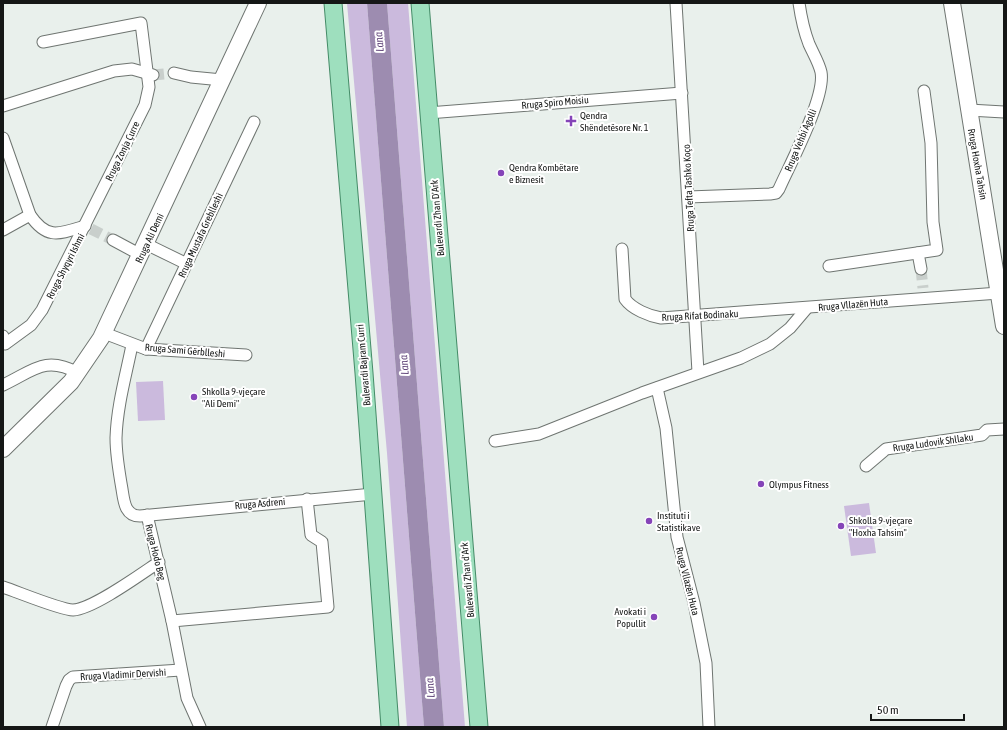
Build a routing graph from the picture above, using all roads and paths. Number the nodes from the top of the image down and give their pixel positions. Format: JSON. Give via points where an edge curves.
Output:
{"nodes":[{"id":1,"x":258,"y":3,"type":"edge"},
{"id":2,"x":333,"y":3,"type":"edge"},
{"id":3,"x":420,"y":3,"type":"edge"},
{"id":4,"x":676,"y":3,"type":"edge"},
{"id":5,"x":799,"y":3,"type":"edge"},
{"id":6,"x":952,"y":3,"type":"edge"},
{"id":7,"x":43,"y":42,"type":"dead end"},
{"id":8,"x":174,"y":73,"type":"tunnel mouth"},
{"id":9,"x":150,"y":74,"type":"junction"},
{"id":10,"x":222,"y":80,"type":"junction"},
{"id":11,"x":924,"y":91,"type":"dead end"},
{"id":12,"x":682,"y":93,"type":"junction"},
{"id":13,"x":3,"y":106,"type":"edge"},
{"id":14,"x":969,"y":110,"type":"junction"},
{"id":15,"x":1004,"y":112,"type":"edge"},
{"id":16,"x":428,"y":113,"type":"junction"},
{"id":17,"x":254,"y":122,"type":"dead end"},
{"id":18,"x":3,"y":138,"type":"edge"},
{"id":19,"x":688,"y":197,"type":"junction"},
{"id":20,"x":30,"y":215,"type":"junction"},
{"id":21,"x":88,"y":228,"type":"junction"},
{"id":22,"x":3,"y":230,"type":"edge"},
{"id":23,"x":113,"y":240,"type":"tunnel mouth"},
{"id":24,"x":622,"y":249,"type":"dead end"},
{"id":25,"x":143,"y":250,"type":"junction"},
{"id":26,"x":918,"y":253,"type":"junction"},
{"id":27,"x":187,"y":264,"type":"junction"},
{"id":28,"x":829,"y":266,"type":"dead end"},
{"id":29,"x":921,"y":269,"type":"tunnel mouth"},
{"id":30,"x":999,"y":293,"type":"junction"},
{"id":31,"x":807,"y":308,"type":"junction"},
{"id":32,"x":695,"y":317,"type":"junction"},
{"id":33,"x":1004,"y":326,"type":"edge"},
{"id":34,"x":104,"y":333,"type":"junction"},
{"id":35,"x":3,"y":336,"type":"edge"},
{"id":36,"x":132,"y":345,"type":"junction"},
{"id":37,"x":146,"y":348,"type":"junction"},
{"id":38,"x":246,"y":355,"type":"dead end"},
{"id":39,"x":698,"y":372,"type":"junction"},
{"id":40,"x":78,"y":373,"type":"junction"},
{"id":41,"x":3,"y":386,"type":"edge"},
{"id":42,"x":657,"y":388,"type":"junction"},
{"id":43,"x":1004,"y":429,"type":"edge"},
{"id":44,"x":455,"y":433,"type":"joint"},
{"id":45,"x":495,"y":441,"type":"dead end"},
{"id":46,"x":3,"y":449,"type":"edge"},
{"id":47,"x":866,"y":466,"type":"dead end"},
{"id":48,"x":373,"y":494,"type":"junction"},
{"id":49,"x":307,"y":499,"type":"junction"},
{"id":50,"x":147,"y":515,"type":"junction"},
{"id":51,"x":159,"y":562,"type":"junction"},
{"id":52,"x":3,"y":586,"type":"edge"},
{"id":53,"x":172,"y":621,"type":"junction"},
{"id":54,"x":181,"y":670,"type":"junction"},
{"id":55,"x":52,"y":727,"type":"edge"},
{"id":56,"x":200,"y":727,"type":"edge"},
{"id":57,"x":390,"y":727,"type":"edge"},
{"id":58,"x":479,"y":727,"type":"edge"},
{"id":59,"x":709,"y":727,"type":"edge"}],
"edges":[{"from":1,"to":10,"type":"main road","name":"Rruga Ali Demi"},
{"from":2,"to":48,"type":"main road","name":"Bulevardi Bajram Curri"},
{"from":3,"to":16,"type":"main road","name":"Bulevardi Zhan D'Ark"},
{"from":4,"to":12,"type":"street","name":"Rruga Tefta Tashko Koço"},
{"from":5,"to":19,"type":"street","name":"Rruga Vehbi Agolli","via":[[802,21],[822,82],[779,189],[776,193],[770,194]]},
{"from":6,"to":14,"type":"main road","name":"Rruga Hoxha Tahsin"},
{"from":7,"to":9,"type":"street","name":"Rruga Zonja Çurre","via":[[141,23]]},
{"from":8,"to":10,"type":"street"},
{"from":9,"to":13,"type":"street","via":[[132,69],[114,71]]},
{"from":9,"to":21,"type":"street","name":"Rruga Zonja Çurre","via":[[145,105]]},
{"from":10,"to":25,"type":"main road","name":"Rruga Ali Demi"},
{"from":11,"to":26,"type":"street","via":[[931,143],[933,222],[938,250]]},
{"from":12,"to":16,"type":"street","name":"Rruga Spiro Moisiu"},
{"from":12,"to":19,"type":"street","name":"Rruga Tefta Tashko Koço"},
{"from":14,"to":15,"type":"street"},
{"from":14,"to":30,"type":"main road","name":"Rruga Hoxha Tahsin"},
{"from":16,"to":44,"type":"main road","name":"Bulevardi Zhan D'Ark"},
{"from":17,"to":27,"type":"street","name":"Rruga Mustafa Greblleshi"},
{"from":18,"to":20,"type":"street","name":"Rruga Shyqyri Ishmi"},
{"from":19,"to":32,"type":"street","name":"Rruga Tefta Tashko Koço"},
{"from":20,"to":21,"type":"street","name":"Rruga Shyqyri Ishmi","via":[[42,229],[56,234]]},
{"from":20,"to":22,"type":"street"},
{"from":21,"to":35,"type":"street","name":"Rruga Shyqyri Ishmi","via":[[31,325],[5,344]]},
{"from":23,"to":25,"type":"street"},
{"from":24,"to":32,"type":"street","name":"Rruga Rifat Bodinaku","via":[[625,299],[628,304],[661,318]]},
{"from":25,"to":27,"type":"street"},
{"from":25,"to":34,"type":"main road","name":"Rruga Ali Demi"},
{"from":26,"to":28,"type":"street"},
{"from":26,"to":29,"type":"street"},
{"from":27,"to":37,"type":"street","name":"Rruga Mustafa Greblleshi"},
{"from":30,"to":31,"type":"street","name":"Rruga Vllazën Huta","via":[[924,293]]},
{"from":30,"to":33,"type":"main road","name":"Rruga Hoxha Tahsin"},
{"from":31,"to":32,"type":"street","name":"Rruga Rifat Bodinaku"},
{"from":31,"to":39,"type":"street","name":"Rruga Vllazën Huta","via":[[790,328],[770,344],[741,358]]},
{"from":32,"to":39,"type":"street","name":"Rruga Tefta Tashko Koço"},
{"from":34,"to":36,"type":"street","name":"Rruga Sami Gërblleshi"},
{"from":34,"to":40,"type":"main road","name":"Rruga Ali Demi"},
{"from":36,"to":37,"type":"street","name":"Rruga Sami Gërblleshi"},
{"from":36,"to":50,"type":"street","name":"Rruga Hodo Beg","via":[[118,412],[118,463],[129,513],[133,516]]},
{"from":37,"to":38,"type":"street","name":"Rruga Sami Gërblleshi"},
{"from":39,"to":42,"type":"street","name":"Rruga Vllazën Huta"},
{"from":40,"to":41,"type":"street","via":[[52,364],[42,366]]},
{"from":40,"to":46,"type":"main road","name":"Rruga Ali Demi"},
{"from":42,"to":45,"type":"street","name":"Rruga Vllazën Huta","via":[[539,434]]},
{"from":42,"to":59,"type":"street","name":"Rruga Vllazën Huta","via":[[666,428],[677,537],[706,662]]},
{"from":43,"to":47,"type":"street","name":"Rruga Ludovik Shllaku","via":[[988,430],[982,435],[886,449]]},
{"from":44,"to":58,"type":"main road","name":"Bulevardi Zhan d'Ark"},
{"from":48,"to":49,"type":"street","name":"Rruga Asdreni"},
{"from":48,"to":57,"type":"main road","name":"Bulevardi Bajram Curri"},
{"from":49,"to":50,"type":"street","name":"Rruga Asdreni"},
{"from":49,"to":53,"type":"street","via":[[311,535],[322,542],[328,607]]},
{"from":50,"to":51,"type":"street","name":"Rruga Hodo Beg"},
{"from":51,"to":52,"type":"street","via":[[97,601],[72,610]]},
{"from":51,"to":53,"type":"street","name":"Rruga Hodo Beg"},
{"from":53,"to":54,"type":"street","name":"Rruga Hodo Beg"},
{"from":54,"to":55,"type":"street","name":"Rruga Vladimir Dervishi","via":[[73,676],[66,686]]},
{"from":54,"to":56,"type":"street","name":"Rruga Hodo Beg","via":[[187,698]]}]}
